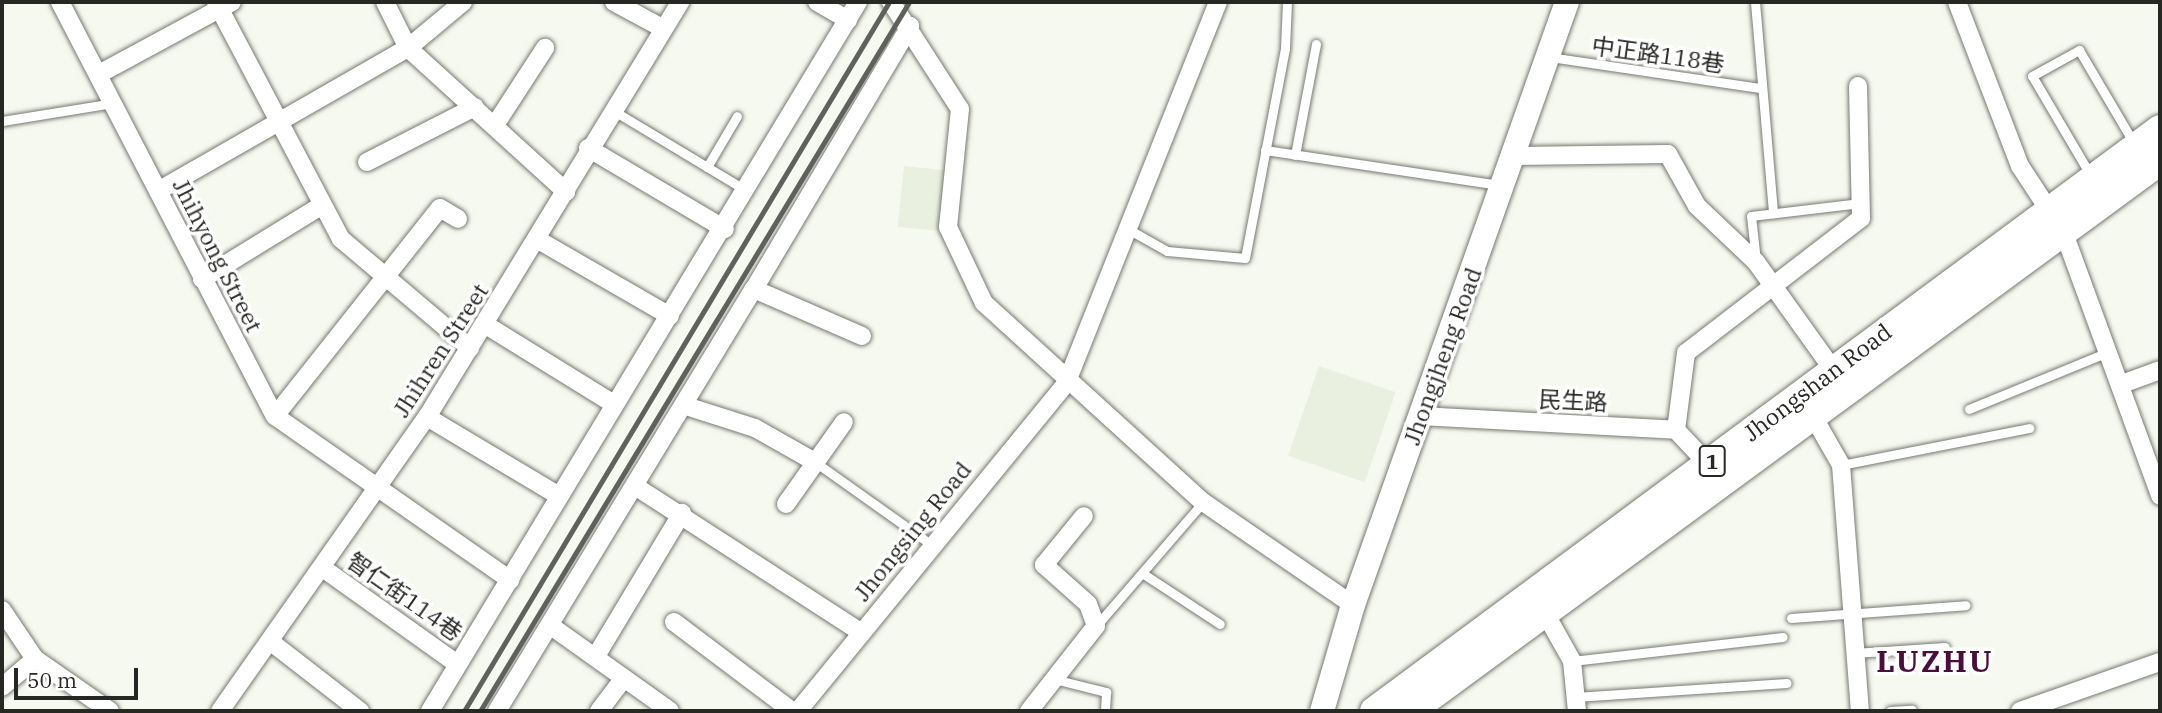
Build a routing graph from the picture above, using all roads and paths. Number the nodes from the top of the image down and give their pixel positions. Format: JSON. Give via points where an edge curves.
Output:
{"nodes":[{"id":1,"x":60,"y":2,"type":"edge"},
{"id":2,"x":385,"y":2,"type":"edge"},
{"id":3,"x":463,"y":2,"type":"edge"},
{"id":4,"x":614,"y":2,"type":"edge"},
{"id":5,"x":680,"y":2,"type":"edge"},
{"id":6,"x":817,"y":2,"type":"edge"},
{"id":7,"x":858,"y":2,"type":"edge"},
{"id":8,"x":891,"y":2,"type":"edge"},
{"id":9,"x":1217,"y":2,"type":"edge"},
{"id":10,"x":1287,"y":2,"type":"edge"},
{"id":11,"x":1567,"y":2,"type":"edge"},
{"id":12,"x":1755,"y":2,"type":"edge"},
{"id":13,"x":1957,"y":2,"type":"edge"},
{"id":14,"x":223,"y":4,"type":"edge"},
{"id":15,"x":848,"y":20,"type":"junction"},
{"id":16,"x":910,"y":26,"type":"junction"},
{"id":17,"x":662,"y":28,"type":"junction"},
{"id":18,"x":1316,"y":44,"type":"dead end"},
{"id":19,"x":408,"y":48,"type":"junction"},
{"id":20,"x":545,"y":48,"type":"dead end"},
{"id":21,"x":1550,"y":57,"type":"junction"},
{"id":22,"x":99,"y":74,"type":"junction"},
{"id":23,"x":1858,"y":86,"type":"dead end"},
{"id":24,"x":1759,"y":88,"type":"junction"},
{"id":25,"x":113,"y":103,"type":"junction"},
{"id":26,"x":475,"y":107,"type":"junction"},
{"id":27,"x":614,"y":111,"type":"junction"},
{"id":28,"x":737,"y":116,"type":"dead end"},
{"id":29,"x":2,"y":121,"type":"edge"},
{"id":30,"x":277,"y":122,"type":"junction"},
{"id":31,"x":495,"y":125,"type":"junction"},
{"id":32,"x":2160,"y":130,"type":"edge"},
{"id":33,"x":2136,"y":147,"type":"junction"},
{"id":34,"x":588,"y":148,"type":"junction"},
{"id":35,"x":1265,"y":150,"type":"junction"},
{"id":36,"x":1295,"y":155,"type":"junction"},
{"id":37,"x":1514,"y":156,"type":"junction"},
{"id":38,"x":2160,"y":161,"type":"edge"},
{"id":39,"x":367,"y":162,"type":"dead end"},
{"id":40,"x":707,"y":167,"type":"junction"},
{"id":41,"x":2092,"y":177,"type":"junction"},
{"id":42,"x":1503,"y":186,"type":"junction"},
{"id":43,"x":158,"y":191,"type":"junction"},
{"id":44,"x":747,"y":191,"type":"junction"},
{"id":45,"x":566,"y":192,"type":"junction"},
{"id":46,"x":1860,"y":203,"type":"junction"},
{"id":47,"x":319,"y":207,"type":"junction"},
{"id":48,"x":2048,"y":208,"type":"junction"},
{"id":49,"x":1773,"y":213,"type":"junction"},
{"id":50,"x":458,"y":219,"type":"dead end"},
{"id":51,"x":725,"y":229,"type":"junction"},
{"id":52,"x":1128,"y":229,"type":"junction"},
{"id":53,"x":2064,"y":233,"type":"junction"},
{"id":54,"x":540,"y":241,"type":"junction"},
{"id":55,"x":1756,"y":262,"type":"junction"},
{"id":56,"x":202,"y":279,"type":"junction"},
{"id":57,"x":385,"y":279,"type":"junction"},
{"id":58,"x":1773,"y":287,"type":"junction"},
{"id":59,"x":754,"y":289,"type":"junction"},
{"id":60,"x":670,"y":316,"type":"junction"},
{"id":61,"x":486,"y":325,"type":"junction"},
{"id":62,"x":862,"y":335,"type":"dead end"},
{"id":63,"x":470,"y":348,"type":"junction"},
{"id":64,"x":2109,"y":352,"type":"junction"},
{"id":65,"x":2160,"y":370,"type":"edge"},
{"id":66,"x":1834,"y":371,"type":"junction"},
{"id":67,"x":1066,"y":384,"type":"junction"},
{"id":68,"x":2122,"y":384,"type":"junction"},
{"id":69,"x":614,"y":404,"type":"junction"},
{"id":70,"x":686,"y":406,"type":"junction"},
{"id":71,"x":1969,"y":409,"type":"dead end"},
{"id":72,"x":275,"y":416,"type":"junction"},
{"id":73,"x":427,"y":416,"type":"junction"},
{"id":74,"x":1420,"y":416,"type":"junction"},
{"id":75,"x":1813,"y":416,"type":"junction"},
{"id":76,"x":844,"y":422,"type":"dead end"},
{"id":77,"x":2029,"y":428,"type":"dead end"},
{"id":78,"x":1676,"y":430,"type":"junction"},
{"id":79,"x":815,"y":462,"type":"junction"},
{"id":80,"x":1708,"y":464,"type":"junction"},
{"id":81,"x":1841,"y":465,"type":"junction"},
{"id":82,"x":638,"y":488,"type":"junction"},
{"id":83,"x":379,"y":490,"type":"junction"},
{"id":84,"x":559,"y":496,"type":"junction"},
{"id":85,"x":2160,"y":496,"type":"edge"},
{"id":86,"x":1203,"y":502,"type":"junction"},
{"id":87,"x":786,"y":504,"type":"dead end"},
{"id":88,"x":682,"y":513,"type":"junction"},
{"id":89,"x":1084,"y":516,"type":"dead end"},
{"id":90,"x":932,"y":545,"type":"junction"},
{"id":91,"x":324,"y":569,"type":"junction"},
{"id":92,"x":1142,"y":573,"type":"junction"},
{"id":93,"x":510,"y":579,"type":"junction"},
{"id":94,"x":1353,"y":605,"type":"junction"},
{"id":95,"x":1540,"y":605,"type":"junction"},
{"id":96,"x":1966,"y":605,"type":"dead end"},
{"id":97,"x":2,"y":610,"type":"edge"},
{"id":98,"x":1849,"y":617,"type":"junction"},
{"id":99,"x":1791,"y":618,"type":"dead end"},
{"id":100,"x":674,"y":622,"type":"dead end"},
{"id":101,"x":1220,"y":624,"type":"dead end"},
{"id":102,"x":551,"y":626,"type":"junction"},
{"id":103,"x":1097,"y":626,"type":"junction"},
{"id":104,"x":861,"y":632,"type":"junction"},
{"id":105,"x":1783,"y":637,"type":"dead end"},
{"id":106,"x":271,"y":642,"type":"junction"},
{"id":107,"x":1945,"y":647,"type":"dead end"},
{"id":108,"x":1852,"y":653,"type":"junction"},
{"id":109,"x":596,"y":656,"type":"junction"},
{"id":110,"x":35,"y":659,"type":"junction"},
{"id":111,"x":1572,"y":661,"type":"junction"},
{"id":112,"x":2160,"y":662,"type":"edge"},
{"id":113,"x":457,"y":664,"type":"junction"},
{"id":114,"x":624,"y":678,"type":"junction"},
{"id":115,"x":1054,"y":679,"type":"junction"},
{"id":116,"x":1787,"y":682,"type":"dead end"},
{"id":117,"x":2,"y":687,"type":"edge"},
{"id":118,"x":1575,"y":704,"type":"edge"},
{"id":119,"x":99,"y":709,"type":"edge"},
{"id":120,"x":1912,"y":710,"type":"edge"},
{"id":121,"x":220,"y":711,"type":"edge"},
{"id":122,"x":360,"y":711,"type":"edge"},
{"id":123,"x":430,"y":711,"type":"edge"},
{"id":124,"x":497,"y":711,"type":"edge"},
{"id":125,"x":599,"y":711,"type":"edge"},
{"id":126,"x":670,"y":711,"type":"edge"},
{"id":127,"x":792,"y":711,"type":"edge"},
{"id":128,"x":797,"y":711,"type":"edge"},
{"id":129,"x":1029,"y":711,"type":"edge"},
{"id":130,"x":1105,"y":711,"type":"edge"},
{"id":131,"x":1322,"y":711,"type":"edge"},
{"id":132,"x":1374,"y":711,"type":"edge"},
{"id":133,"x":1411,"y":711,"type":"edge"},
{"id":134,"x":1860,"y":711,"type":"edge"},
{"id":135,"x":1890,"y":711,"type":"edge"},
{"id":136,"x":2020,"y":711,"type":"edge"}],
"edges":[{"from":1,"to":22,"type":"street","name":"Jhihyong Street"},
{"from":2,"to":19,"type":"street"},
{"from":3,"to":19,"type":"street"},
{"from":4,"to":17,"type":"street"},
{"from":5,"to":17,"type":"street","name":"Jhihren Street"},
{"from":6,"to":15,"type":"street"},
{"from":7,"to":15,"type":"street"},
{"from":8,"to":16,"type":"street"},
{"from":9,"to":52,"type":"street","name":"Jhongsing Road"},
{"from":10,"to":35,"type":"lane"},
{"from":11,"to":21,"type":"street","name":"Jhongjheng Road"},
{"from":12,"to":24,"type":"lane"},
{"from":13,"to":48,"type":"street","via":[[2020,166]]},
{"from":14,"to":22,"type":"street"},
{"from":14,"to":30,"type":"street"},
{"from":15,"to":44,"type":"street"},
{"from":16,"to":59,"type":"street"},
{"from":16,"to":67,"type":"street","via":[[960,109],[948,227],[984,303]]},
{"from":17,"to":27,"type":"street","name":"Jhihren Street"},
{"from":18,"to":36,"type":"lane"},
{"from":19,"to":26,"type":"street"},
{"from":19,"to":30,"type":"street"},
{"from":20,"to":31,"type":"street"},
{"from":21,"to":24,"type":"lane","name":"中正路118巷"},
{"from":21,"to":37,"type":"street","name":"Jhongjheng Road"},
{"from":22,"to":25,"type":"street","name":"Jhihyong Street"},
{"from":23,"to":46,"type":"street"},
{"from":24,"to":49,"type":"lane"},
{"from":25,"to":29,"type":"lane"},
{"from":25,"to":43,"type":"street","name":"Jhihyong Street"},
{"from":26,"to":31,"type":"street"},
{"from":26,"to":39,"type":"street"},
{"from":27,"to":34,"type":"street","name":"Jhihren Street"},
{"from":27,"to":40,"type":"lane"},
{"from":28,"to":40,"type":"lane"},
{"from":30,"to":43,"type":"street"},
{"from":30,"to":47,"type":"street"},
{"from":31,"to":45,"type":"street"},
{"from":32,"to":33,"type":"main road","name":"Jhongshan Road","number":"1"},
{"from":33,"to":41,"type":"main road","name":"Jhongshan Road","number":"1"},
{"from":33,"to":41,"type":"lane","via":[[2079,50],[2032,76]]},
{"from":34,"to":45,"type":"street","name":"Jhihren Street"},
{"from":34,"to":51,"type":"street"},
{"from":35,"to":36,"type":"lane"},
{"from":35,"to":52,"type":"lane","via":[[1245,258],[1167,251]]},
{"from":36,"to":42,"type":"lane"},
{"from":37,"to":42,"type":"street","name":"Jhongjheng Road"},
{"from":37,"to":55,"type":"street","via":[[1668,154],[1680,168],[1697,206]]},
{"from":38,"to":53,"type":"main road","name":"Jhongshan Road","number":"1"},
{"from":40,"to":44,"type":"lane"},
{"from":41,"to":48,"type":"main road","name":"Jhongshan Road","number":"1"},
{"from":42,"to":74,"type":"street","name":"Jhongjheng Road"},
{"from":43,"to":56,"type":"street","name":"Jhihyong Street"},
{"from":44,"to":51,"type":"street"},
{"from":45,"to":54,"type":"street","name":"Jhihren Street"},
{"from":46,"to":49,"type":"lane"},
{"from":46,"to":58,"type":"street","via":[[1861,218]]},
{"from":47,"to":56,"type":"street"},
{"from":47,"to":57,"type":"street","via":[[341,239]]},
{"from":48,"to":53,"type":"street"},
{"from":48,"to":66,"type":"main road","name":"Jhongshan Road","number":"1"},
{"from":49,"to":55,"type":"lane","via":[[1751,216]]},
{"from":50,"to":57,"type":"street","via":[[440,208]]},
{"from":51,"to":60,"type":"street"},
{"from":52,"to":67,"type":"street","name":"Jhongsing Road"},
{"from":53,"to":64,"type":"street"},
{"from":53,"to":75,"type":"main road","name":"Jhongshan Road","number":"1"},
{"from":54,"to":60,"type":"street"},
{"from":54,"to":61,"type":"street","name":"Jhihren Street"},
{"from":55,"to":58,"type":"street"},
{"from":56,"to":72,"type":"street","name":"Jhihyong Street"},
{"from":57,"to":63,"type":"street"},
{"from":57,"to":72,"type":"street"},
{"from":58,"to":66,"type":"street"},
{"from":58,"to":78,"type":"street","via":[[1686,353]]},
{"from":59,"to":62,"type":"street"},
{"from":59,"to":70,"type":"street"},
{"from":60,"to":69,"type":"street"},
{"from":61,"to":63,"type":"street","name":"Jhihren Street"},
{"from":61,"to":69,"type":"street"},
{"from":63,"to":73,"type":"street","name":"Jhihren Street"},
{"from":64,"to":68,"type":"street"},
{"from":64,"to":71,"type":"lane"},
{"from":65,"to":68,"type":"street"},
{"from":66,"to":80,"type":"main road","name":"Jhongshan Road","number":"1"},
{"from":67,"to":86,"type":"street"},
{"from":67,"to":90,"type":"street","name":"Jhongsing Road"},
{"from":68,"to":85,"type":"street"},
{"from":69,"to":84,"type":"street"},
{"from":70,"to":79,"type":"street","via":[[755,428]]},
{"from":70,"to":82,"type":"street"},
{"from":72,"to":83,"type":"street","name":"Jhihyong Street"},
{"from":73,"to":83,"type":"street","name":"Jhihren Street"},
{"from":73,"to":84,"type":"street"},
{"from":74,"to":78,"type":"street","name":"民生路"},
{"from":74,"to":94,"type":"street","name":"Jhongjheng Road"},
{"from":75,"to":81,"type":"street"},
{"from":75,"to":95,"type":"main road","name":"Jhongshan Road","number":"1"},
{"from":76,"to":79,"type":"street"},
{"from":77,"to":81,"type":"lane"},
{"from":78,"to":80,"type":"street"},
{"from":79,"to":87,"type":"street"},
{"from":79,"to":90,"type":"lane"},
{"from":80,"to":95,"type":"main road","name":"Jhongshan Road","number":"1"},
{"from":81,"to":98,"type":"street"},
{"from":82,"to":88,"type":"street"},
{"from":82,"to":102,"type":"street"},
{"from":83,"to":91,"type":"street","name":"Jhihren Street"},
{"from":83,"to":93,"type":"street","name":"Jhihyong Street"},
{"from":84,"to":93,"type":"street"},
{"from":86,"to":92,"type":"lane"},
{"from":86,"to":94,"type":"street"},
{"from":88,"to":104,"type":"street"},
{"from":88,"to":109,"type":"street"},
{"from":89,"to":103,"type":"street","via":[[1044,565],[1088,604]]},
{"from":90,"to":104,"type":"street","name":"Jhongsing Road"},
{"from":91,"to":106,"type":"street","name":"Jhihren Street"},
{"from":91,"to":113,"type":"street","name":"智仁街114巷"},
{"from":92,"to":101,"type":"lane"},
{"from":92,"to":103,"type":"lane"},
{"from":93,"to":113,"type":"street"},
{"from":94,"to":131,"type":"street","name":"Jhongjheng Road"},
{"from":95,"to":111,"type":"street"},
{"from":95,"to":132,"type":"main road","name":"Jhongshan Road","number":"1"},
{"from":95,"to":133,"type":"main road","name":"Jhongshan Road","number":"1"},
{"from":96,"to":98,"type":"lane"},
{"from":97,"to":110,"type":"street"},
{"from":98,"to":99,"type":"lane"},
{"from":98,"to":108,"type":"street"},
{"from":100,"to":127,"type":"street"},
{"from":102,"to":109,"type":"street"},
{"from":102,"to":124,"type":"street"},
{"from":103,"to":115,"type":"street"},
{"from":104,"to":128,"type":"street","name":"Jhongsing Road"},
{"from":105,"to":111,"type":"lane"},
{"from":106,"to":121,"type":"street","name":"Jhihren Street"},
{"from":106,"to":122,"type":"street"},
{"from":107,"to":108,"type":"lane"},
{"from":108,"to":134,"type":"street"},
{"from":109,"to":114,"type":"street"},
{"from":110,"to":117,"type":"street"},
{"from":110,"to":119,"type":"street"},
{"from":111,"to":118,"type":"street"},
{"from":112,"to":136,"type":"street"},
{"from":113,"to":123,"type":"street"},
{"from":114,"to":125,"type":"street"},
{"from":114,"to":126,"type":"street"},
{"from":115,"to":129,"type":"street"},
{"from":115,"to":130,"type":"lane","via":[[1106,692]]},
{"from":116,"to":118,"type":"lane"},
{"from":120,"to":135,"type":"lane"}]}
